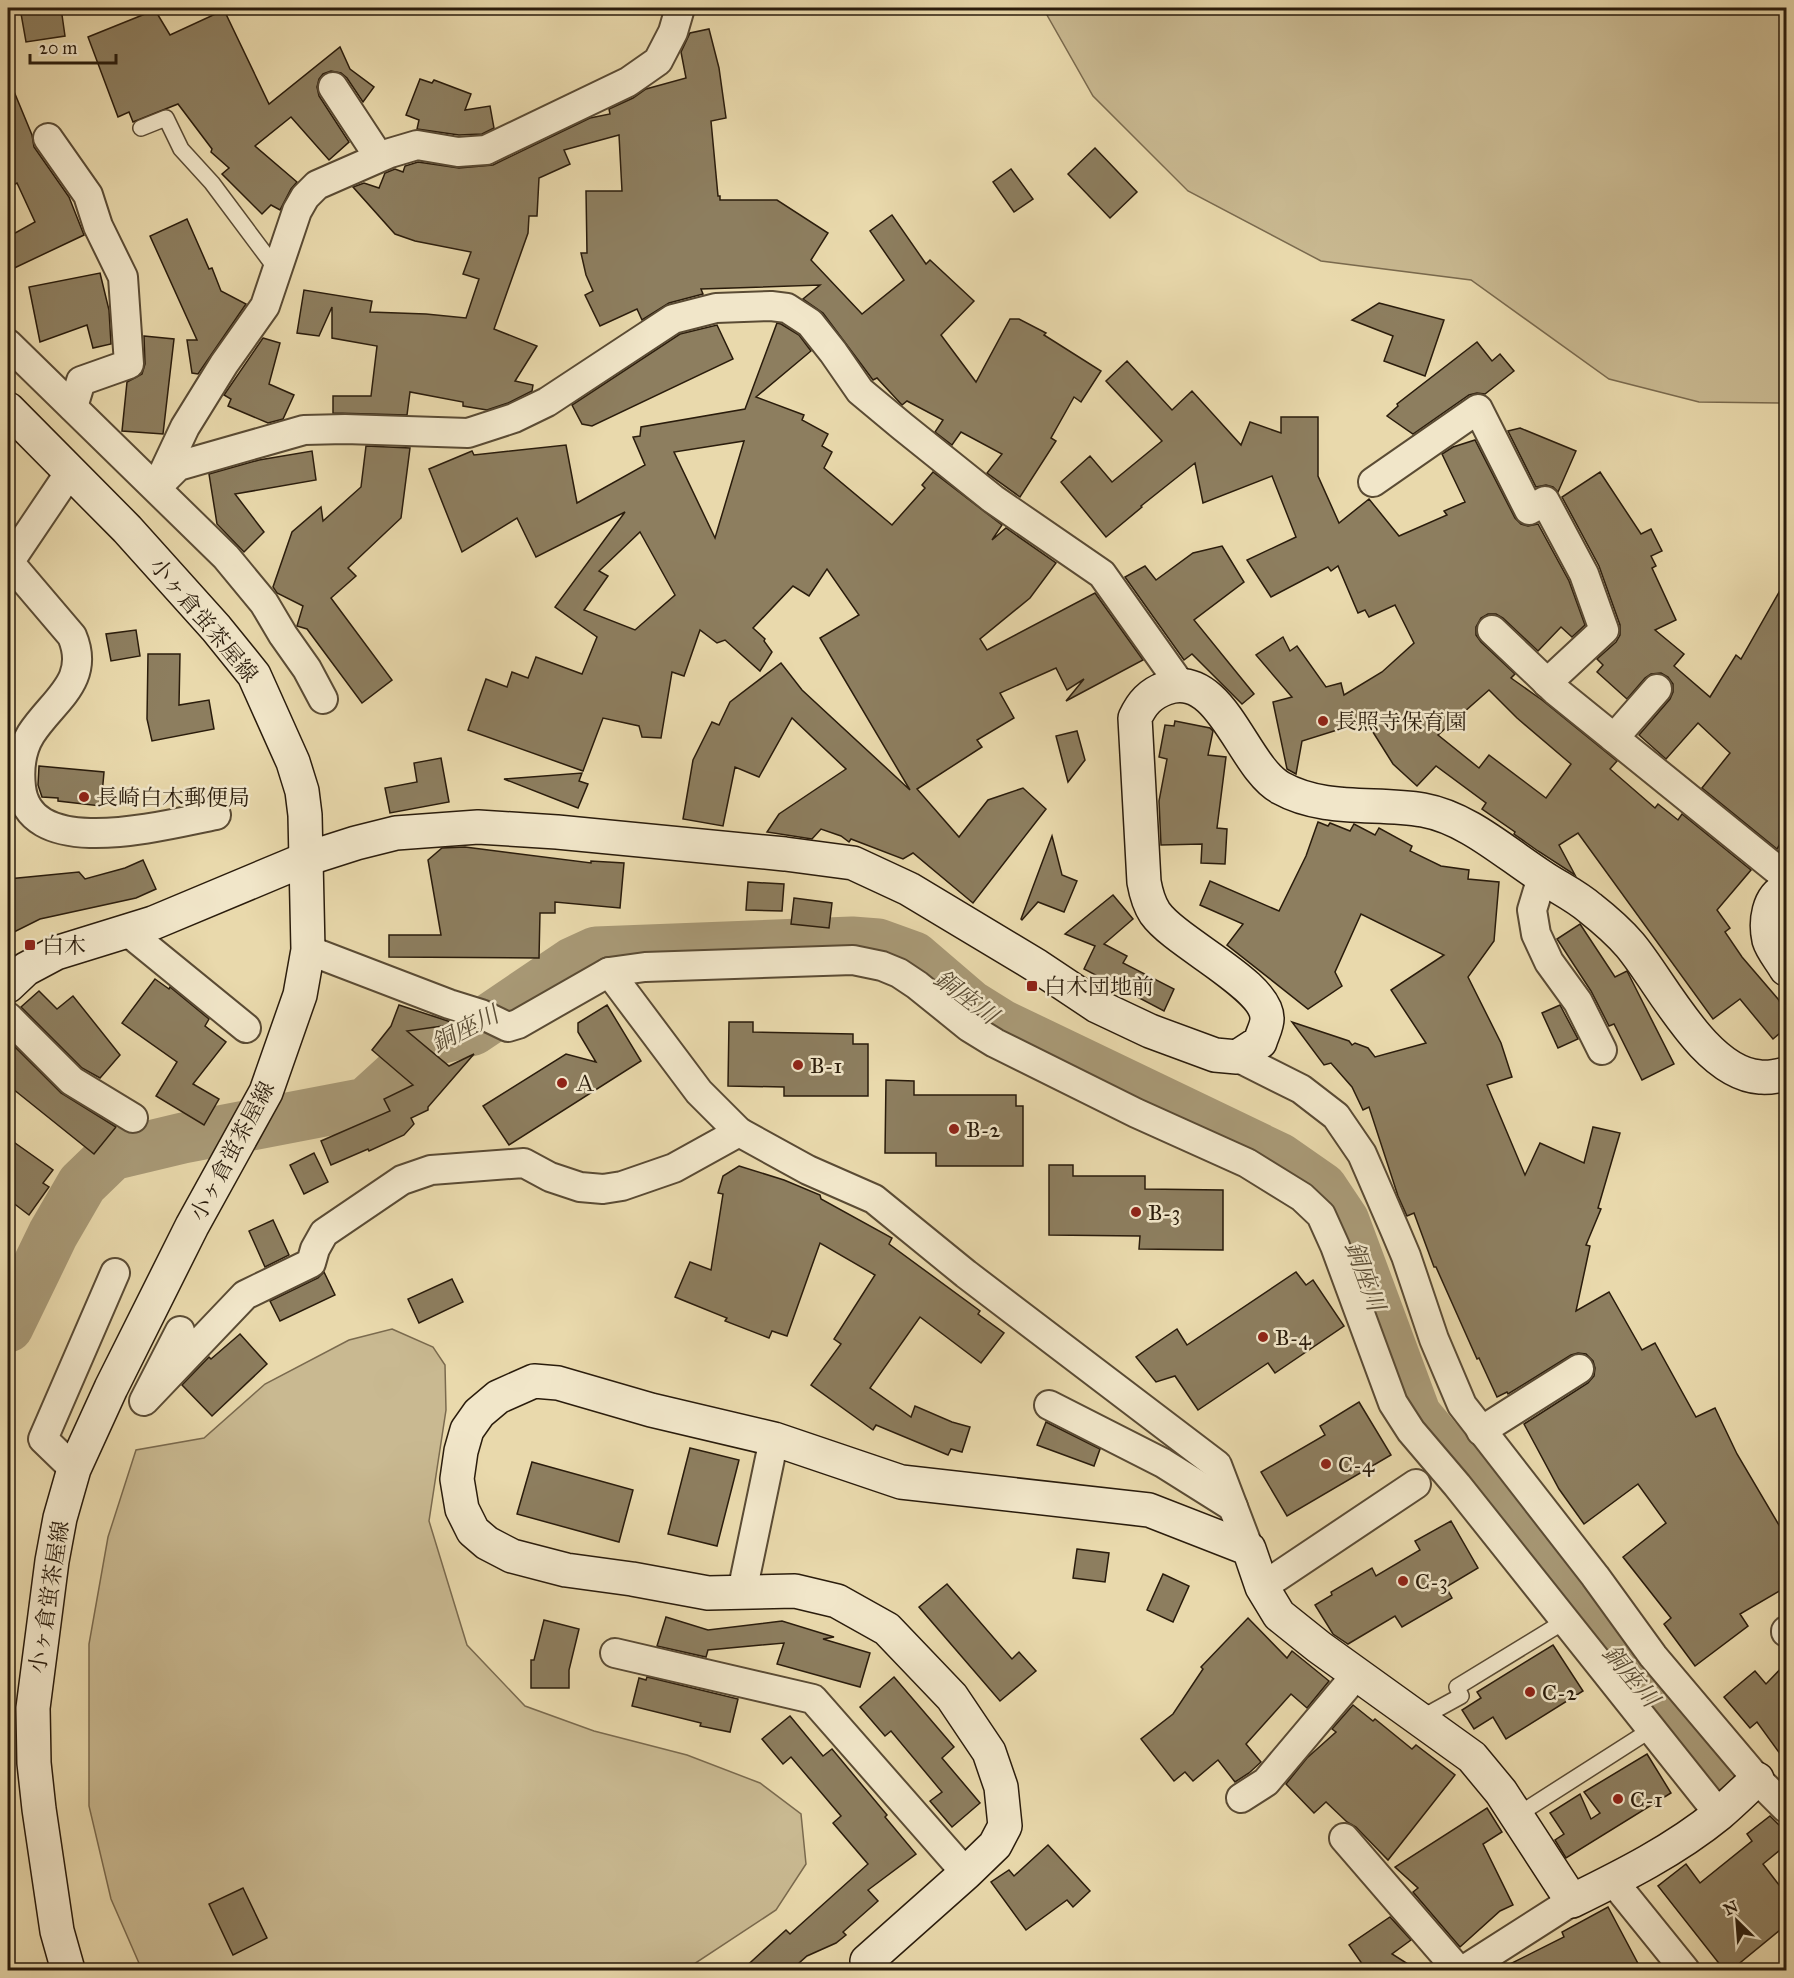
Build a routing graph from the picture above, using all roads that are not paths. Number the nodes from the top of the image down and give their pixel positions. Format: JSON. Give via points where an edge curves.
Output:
{"nodes":[{"id":1,"x":680,"y":8,"type":"edge"},
{"id":2,"x":333,"y":87,"type":"dead end"},
{"id":3,"x":141,"y":128,"type":"dead end"},
{"id":4,"x":48,"y":138,"type":"dead end"},
{"id":5,"x":379,"y":157,"type":"junction"},
{"id":6,"x":277,"y":270,"type":"junction"},
{"id":7,"x":8,"y":344,"type":"edge"},
{"id":8,"x":74,"y":407,"type":"junction"},
{"id":9,"x":8,"y":410,"type":"edge"},
{"id":10,"x":70,"y":472,"type":"junction"},
{"id":11,"x":1373,"y":482,"type":"dead end"},
{"id":12,"x":157,"y":487,"type":"junction"},
{"id":13,"x":8,"y":563,"type":"edge"},
{"id":14,"x":1492,"y":630,"type":"dead end"},
{"id":15,"x":1547,"y":683,"type":"junction"},
{"id":16,"x":1180,"y":684,"type":"junction"},
{"id":17,"x":1657,"y":689,"type":"dead end"},
{"id":18,"x":323,"y":699,"type":"dead end"},
{"id":19,"x":1614,"y":738,"type":"junction"},
{"id":20,"x":216,"y":815,"type":"dead end"},
{"id":21,"x":306,"y":859,"type":"junction"},
{"id":22,"x":1542,"y":877,"type":"junction"},
{"id":23,"x":1786,"y":877,"type":"edge"},
{"id":24,"x":1786,"y":889,"type":"edge"},
{"id":25,"x":127,"y":931,"type":"junction"},
{"id":26,"x":308,"y":950,"type":"junction"},
{"id":27,"x":1786,"y":969,"type":"edge"},
{"id":28,"x":609,"y":972,"type":"junction"},
{"id":29,"x":8,"y":986,"type":"edge"},
{"id":30,"x":8,"y":1017,"type":"edge"},
{"id":31,"x":246,"y":1028,"type":"dead end"},
{"id":32,"x":1602,"y":1050,"type":"dead end"},
{"id":33,"x":1237,"y":1057,"type":"junction"},
{"id":34,"x":1786,"y":1074,"type":"edge"},
{"id":35,"x":134,"y":1118,"type":"dead end"},
{"id":36,"x":739,"y":1132,"type":"junction"},
{"id":37,"x":115,"y":1273,"type":"dead end"},
{"id":38,"x":180,"y":1331,"type":"dead end"},
{"id":39,"x":1579,"y":1369,"type":"dead end"},
{"id":40,"x":1049,"y":1405,"type":"dead end"},
{"id":41,"x":1481,"y":1431,"type":"junction"},
{"id":42,"x":774,"y":1439,"type":"junction"},
{"id":43,"x":74,"y":1469,"type":"junction"},
{"id":44,"x":1416,"y":1484,"type":"dead end"},
{"id":45,"x":1233,"y":1507,"type":"junction"},
{"id":46,"x":1249,"y":1549,"type":"junction"},
{"id":47,"x":1262,"y":1587,"type":"junction"},
{"id":48,"x":742,"y":1592,"type":"junction"},
{"id":49,"x":1565,"y":1621,"type":"junction"},
{"id":50,"x":615,"y":1653,"type":"dead end"},
{"id":51,"x":1357,"y":1674,"type":"junction"},
{"id":52,"x":1421,"y":1718,"type":"junction"},
{"id":53,"x":1652,"y":1729,"type":"junction"},
{"id":54,"x":1756,"y":1779,"type":"junction"},
{"id":55,"x":1241,"y":1798,"type":"dead end"},
{"id":56,"x":1786,"y":1808,"type":"edge"},
{"id":57,"x":1719,"y":1814,"type":"junction"},
{"id":58,"x":1516,"y":1816,"type":"junction"},
{"id":59,"x":1344,"y":1838,"type":"dead end"},
{"id":60,"x":966,"y":1873,"type":"junction"},
{"id":61,"x":1613,"y":1881,"type":"junction"},
{"id":62,"x":1572,"y":1901,"type":"junction"},
{"id":63,"x":865,"y":1967,"type":"edge"},
{"id":64,"x":69,"y":1971,"type":"edge"},
{"id":65,"x":1458,"y":1971,"type":"edge"},
{"id":66,"x":1464,"y":1971,"type":"edge"},
{"id":67,"x":1685,"y":1971,"type":"edge"}],
"edges":[{"from":1,"to":5,"type":"street","via":[[658,61],[628,82],[486,150],[458,152],[417,145]]},
{"from":2,"to":5,"type":"street"},
{"from":3,"to":6,"type":"lane","via":[[166,118],[181,149],[212,183]]},
{"from":4,"to":8,"type":"street","via":[[88,195],[123,277],[129,364],[81,381]]},
{"from":5,"to":6,"type":"street","via":[[316,185],[305,197]]},
{"from":6,"to":12,"type":"street","via":[[265,306],[185,427]]},
{"from":7,"to":8,"type":"street"},
{"from":8,"to":12,"type":"street"},
{"from":9,"to":10,"type":"street","name":"小ヶ倉蛍茶屋線"},
{"from":10,"to":13,"type":"street"},
{"from":10,"to":21,"type":"street","name":"小ヶ倉蛍茶屋線","via":[[127,529],[254,675],[302,791]]},
{"from":11,"to":15,"type":"street","via":[[1478,409],[1529,510],[1545,501],[1584,574],[1604,630]]},
{"from":12,"to":16,"type":"street","via":[[178,466],[304,430],[468,433],[547,402],[673,319],[716,308],[787,308],[810,323],[860,391],[993,500],[1102,574]]},
{"from":12,"to":18,"type":"street","via":[[226,557],[264,603]]},
{"from":13,"to":20,"type":"street","via":[[72,636],[77,648],[77,673],[30,735],[20,759],[23,801],[34,817],[56,828],[118,833]]},
{"from":14,"to":15,"type":"street"},
{"from":15,"to":19,"type":"street"},
{"from":16,"to":22,"type":"street","via":[[1200,690],[1213,702],[1259,767],[1280,788],[1334,804],[1425,810],[1466,825]]},
{"from":16,"to":33,"type":"street","via":[[1151,695],[1136,718],[1144,882],[1155,912],[1173,932],[1262,1000],[1267,1019],[1260,1042]]},
{"from":17,"to":19,"type":"street"},
{"from":19,"to":23,"type":"street"},
{"from":21,"to":25,"type":"street"},
{"from":21,"to":26,"type":"street","name":"小ヶ倉蛍茶屋線"},
{"from":21,"to":33,"type":"street","via":[[396,833],[478,827],[785,854],[853,864],[909,889],[1097,1006],[1150,1032],[1215,1055]]},
{"from":22,"to":32,"type":"street","via":[[1532,910],[1536,934]]},
{"from":22,"to":34,"type":"street","via":[[1608,922],[1630,946],[1680,1017],[1724,1062],[1741,1073],[1760,1077]]},
{"from":24,"to":27,"type":"street","via":[[1773,900],[1767,922],[1770,942]]},
{"from":25,"to":29,"type":"street","via":[[57,953],[26,969]]},
{"from":25,"to":31,"type":"street"},
{"from":26,"to":28,"type":"street","via":[[508,1027]]},
{"from":26,"to":43,"type":"street","name":"小ヶ倉蛍茶屋線","via":[[300,995],[266,1092],[150,1307]]},
{"from":28,"to":36,"type":"street","via":[[699,1092]]},
{"from":28,"to":49,"type":"street","via":[[645,967],[853,960],[882,966],[917,984],[969,1027],[995,1042],[1247,1163],[1302,1197],[1321,1215],[1335,1246],[1393,1403],[1411,1431]]},
{"from":30,"to":35,"type":"street","via":[[72,1081]]},
{"from":33,"to":41,"type":"street","via":[[1301,1089],[1336,1116],[1362,1154],[1406,1256],[1462,1406]]},
{"from":36,"to":38,"type":"street","via":[[674,1168],[603,1189],[570,1184],[524,1163],[431,1170],[402,1180],[324,1233],[311,1263],[245,1295],[144,1401]]},
{"from":36,"to":45,"type":"street","via":[[808,1170],[874,1199],[1217,1466]]},
{"from":37,"to":43,"type":"street","via":[[43,1439]]},
{"from":39,"to":41,"type":"street"},
{"from":40,"to":45,"type":"street","via":[[1163,1463]]},
{"from":41,"to":54,"type":"street","via":[[1653,1656]]},
{"from":42,"to":46,"type":"street","via":[[901,1482],[1149,1510]]},
{"from":42,"to":48,"type":"street"},
{"from":42,"to":48,"type":"street","via":[[558,1383],[534,1381],[498,1397],[479,1413],[467,1430],[461,1450],[457,1479],[462,1509],[473,1531],[512,1556],[566,1570],[708,1593]]},
{"from":43,"to":64,"type":"street","name":"小ヶ倉蛍茶屋線","via":[[52,1561],[33,1708],[39,1809],[57,1931]]},
{"from":44,"to":47,"type":"street"},
{"from":45,"to":46,"type":"street"},
{"from":46,"to":47,"type":"street"},
{"from":47,"to":51,"type":"street","via":[[1279,1616]]},
{"from":48,"to":60,"type":"street","via":[[795,1591],[837,1601],[887,1629],[952,1697],[989,1752],[1001,1787],[1005,1826],[995,1845]]},
{"from":49,"to":52,"type":"lane","via":[[1457,1687],[1461,1696]]},
{"from":49,"to":53,"type":"street"},
{"from":50,"to":60,"type":"street","via":[[813,1699]]},
{"from":51,"to":52,"type":"street"},
{"from":51,"to":55,"type":"street","via":[[1266,1782]]},
{"from":52,"to":58,"type":"street","via":[[1472,1757]]},
{"from":53,"to":57,"type":"street"},
{"from":53,"to":58,"type":"lane"},
{"from":54,"to":56,"type":"street"},
{"from":54,"to":57,"type":"street"},
{"from":57,"to":61,"type":"street","via":[[1669,1850]]},
{"from":58,"to":62,"type":"street"},
{"from":59,"to":65,"type":"street"},
{"from":60,"to":63,"type":"street"},
{"from":61,"to":62,"type":"street"},
{"from":61,"to":67,"type":"street"},
{"from":62,"to":66,"type":"street"}]}
